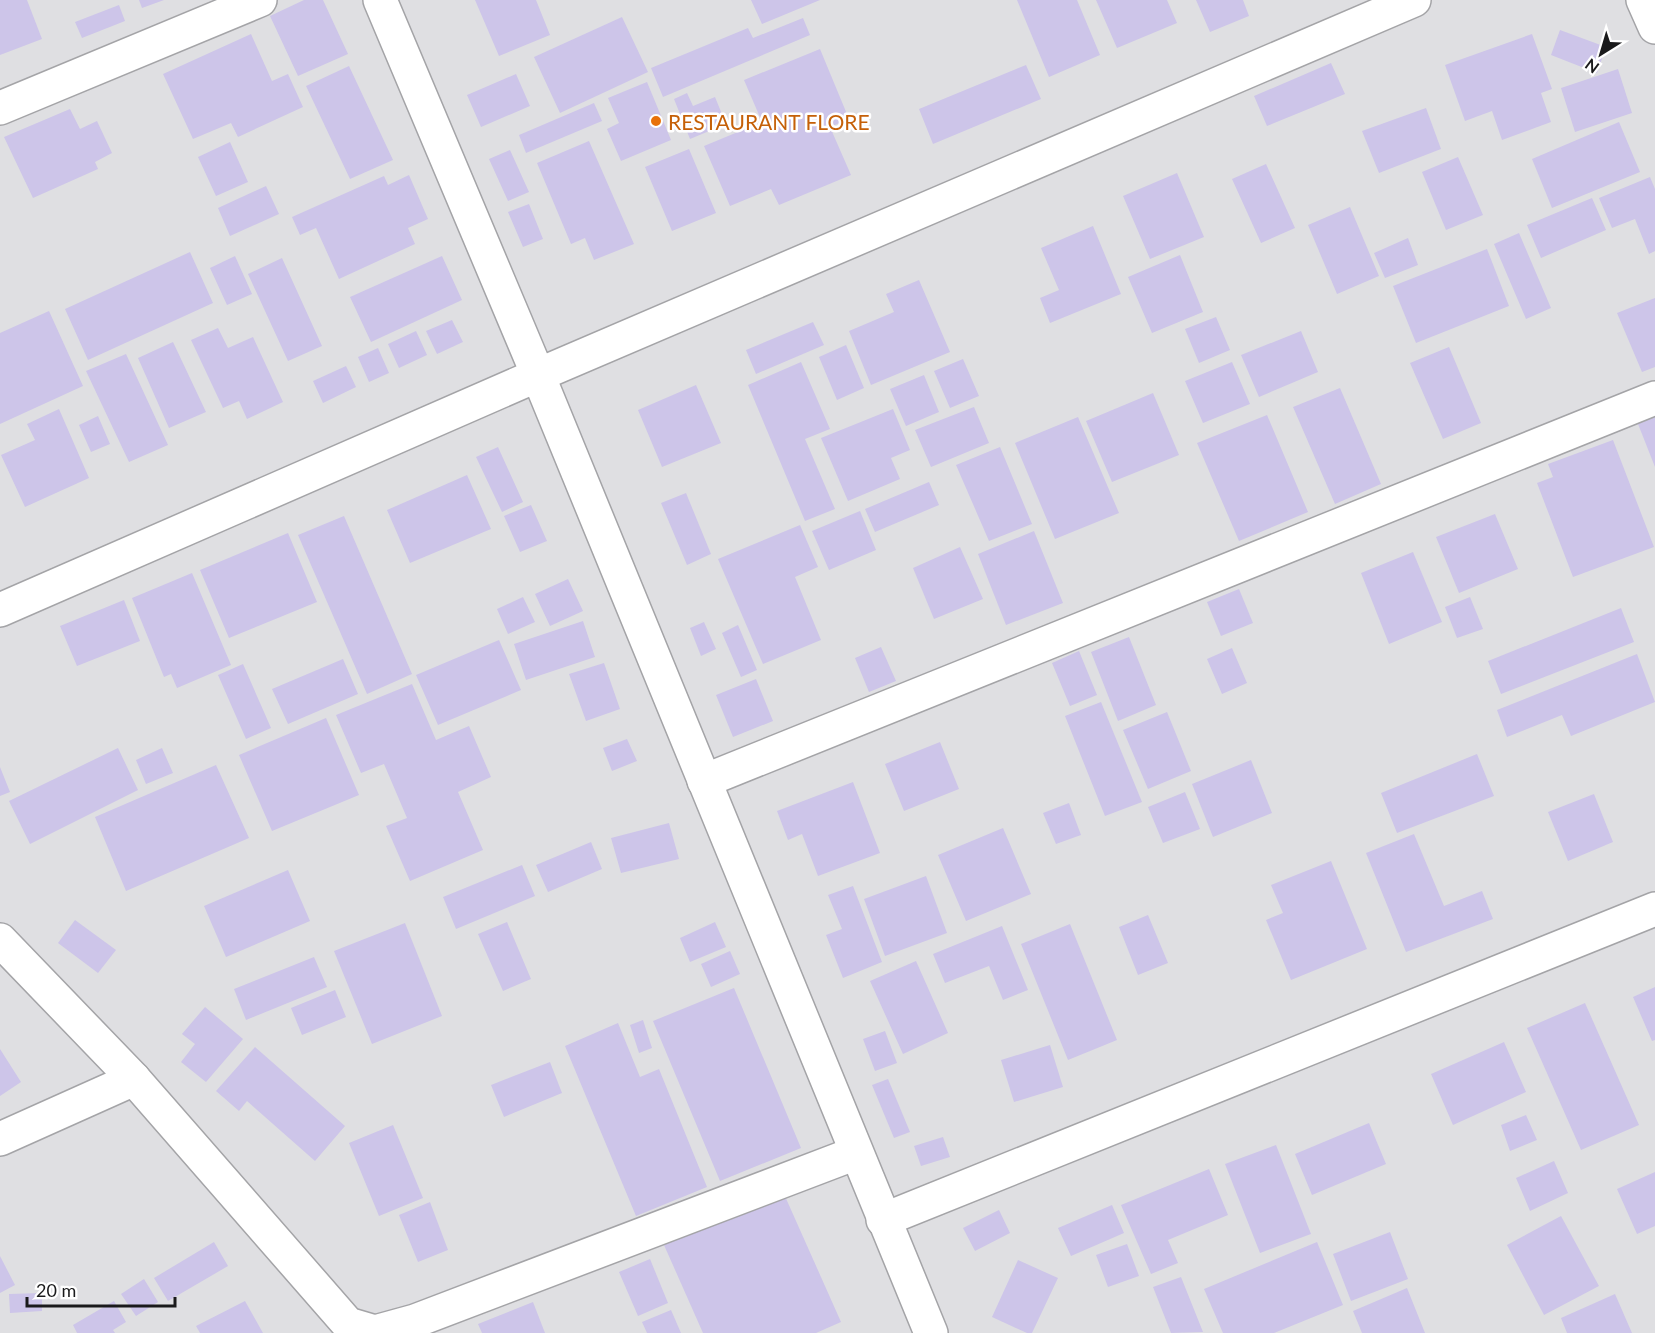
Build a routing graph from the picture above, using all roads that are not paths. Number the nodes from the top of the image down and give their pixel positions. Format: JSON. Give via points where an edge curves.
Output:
{"nodes":[{"id":1,"x":260,"y":0,"type":"edge"},
{"id":2,"x":380,"y":0,"type":"edge"},
{"id":3,"x":1414,"y":0,"type":"edge"},
{"id":4,"x":1644,"y":0,"type":"edge"},
{"id":5,"x":1655,"y":27,"type":"edge"},
{"id":6,"x":0,"y":108,"type":"edge"},
{"id":7,"x":538,"y":375,"type":"junction"},
{"id":8,"x":1655,"y":398,"type":"edge"},
{"id":9,"x":0,"y":610,"type":"edge"},
{"id":10,"x":704,"y":781,"type":"junction"},
{"id":11,"x":1655,"y":909,"type":"edge"},
{"id":12,"x":0,"y":940,"type":"edge"},
{"id":13,"x":134,"y":1079,"type":"junction"},
{"id":14,"x":0,"y":1139,"type":"edge"},
{"id":15,"x":856,"y":1153,"type":"junction"},
{"id":16,"x":883,"y":1220,"type":"junction"},
{"id":17,"x":931,"y":1333,"type":"edge"}],
"edges":[{"from":1,"to":6,"type":"street"},
{"from":2,"to":7,"type":"street"},
{"from":3,"to":7,"type":"street"},
{"from":4,"to":5,"type":"street"},
{"from":7,"to":9,"type":"street"},
{"from":7,"to":10,"type":"street"},
{"from":8,"to":10,"type":"street"},
{"from":10,"to":15,"type":"street"},
{"from":11,"to":16,"type":"street"},
{"from":12,"to":13,"type":"street"},
{"from":13,"to":14,"type":"street"},
{"from":13,"to":15,"type":"street","via":[[348,1324],[375,1332],[415,1321]]},
{"from":15,"to":16,"type":"street"},
{"from":16,"to":17,"type":"street"}]}
